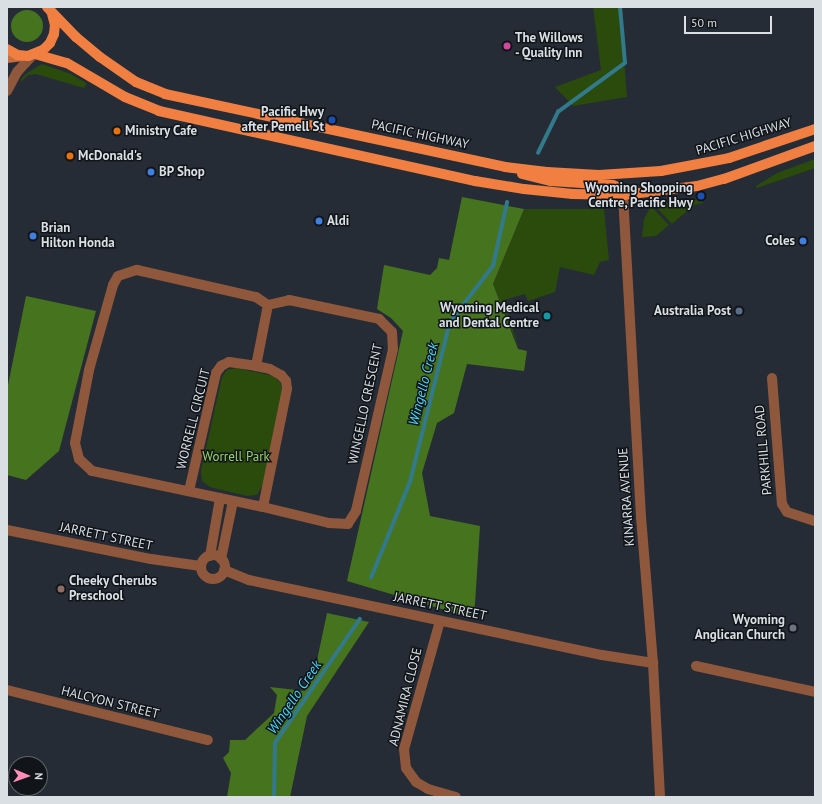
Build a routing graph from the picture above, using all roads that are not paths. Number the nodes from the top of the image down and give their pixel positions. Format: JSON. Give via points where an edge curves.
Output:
{"nodes":[{"id":1,"x":47,"y":7,"type":"edge"},
{"id":2,"x":7,"y":49,"type":"edge"},
{"id":3,"x":30,"y":55,"type":"junction"},
{"id":4,"x":7,"y":58,"type":"edge"},
{"id":5,"x":7,"y":90,"type":"edge"},
{"id":6,"x":815,"y":129,"type":"edge"},
{"id":7,"x":815,"y":146,"type":"edge"},
{"id":8,"x":505,"y":167,"type":"junction"},
{"id":9,"x":623,"y":195,"type":"junction"},
{"id":10,"x":268,"y":305,"type":"junction"},
{"id":11,"x":256,"y":366,"type":"junction"},
{"id":12,"x":772,"y":378,"type":"dead end"},
{"id":13,"x":189,"y":491,"type":"junction"},
{"id":14,"x":220,"y":498,"type":"junction"},
{"id":15,"x":233,"y":501,"type":"junction"},
{"id":16,"x":264,"y":507,"type":"junction"},
{"id":17,"x":815,"y":521,"type":"edge"},
{"id":18,"x":7,"y":530,"type":"edge"},
{"id":19,"x":210,"y":556,"type":"junction"},
{"id":20,"x":221,"y":559,"type":"junction"},
{"id":21,"x":201,"y":566,"type":"junction"},
{"id":22,"x":224,"y":570,"type":"junction"},
{"id":23,"x":440,"y":621,"type":"junction"},
{"id":24,"x":653,"y":663,"type":"junction"},
{"id":25,"x":696,"y":666,"type":"dead end"},
{"id":26,"x":7,"y":690,"type":"edge"},
{"id":27,"x":815,"y":692,"type":"edge"},
{"id":28,"x":208,"y":740,"type":"dead end"},
{"id":29,"x":456,"y":797,"type":"edge"},
{"id":30,"x":660,"y":797,"type":"edge"}],
"edges":[{"from":1,"to":3,"type":"main road","via":[[54,20],[54,34],[47,47]]},
{"from":1,"to":8,"type":"main road","name":"PACIFIC HIGHWAY","via":[[100,57],[136,82],[165,94]]},
{"from":2,"to":3,"type":"main road"},
{"from":3,"to":4,"type":"main road"},
{"from":3,"to":5,"type":"street","via":[[16,72]]},
{"from":3,"to":9,"type":"main road","via":[[67,62],[125,97],[167,112],[475,181],[573,194]]},
{"from":6,"to":8,"type":"main road","name":"PACIFIC HIGHWAY","via":[[729,158],[661,171],[599,175]]},
{"from":7,"to":9,"type":"main road","via":[[724,179],[697,186]]},
{"from":8,"to":9,"type":"main road","via":[[546,181],[613,185],[620,188]]},
{"from":9,"to":24,"type":"street","name":"KINARRA AVENUE","via":[[641,517]]},
{"from":10,"to":11,"type":"street"},
{"from":10,"to":13,"type":"street","name":"WINGELLO CRESCENT","via":[[256,297],[137,270],[118,276],[113,286],[89,370],[76,443],[79,460],[92,471]]},
{"from":10,"to":16,"type":"street","name":"WINGELLO CRESCENT","via":[[289,300],[379,319],[392,332],[393,349],[356,511],[348,524],[329,523]]},
{"from":11,"to":13,"type":"street","name":"WORRELL CIRCUIT","via":[[229,362],[221,366],[216,374]]},
{"from":11,"to":16,"type":"street","name":"WORRELL CIRCUIT","via":[[281,375],[286,381],[287,389]]},
{"from":12,"to":17,"type":"street","name":"PARKHILL ROAD","via":[[782,504],[787,512]]},
{"from":13,"to":14,"type":"street","name":"WINGELLO CRESCENT"},
{"from":14,"to":15,"type":"street","name":"WINGELLO CRESCENT"},
{"from":14,"to":19,"type":"street"},
{"from":15,"to":16,"type":"street","name":"WINGELLO CRESCENT"},
{"from":15,"to":20,"type":"street"},
{"from":18,"to":21,"type":"street","name":"JARRETT STREET","via":[[151,559]]},
{"from":19,"to":20,"type":"street"},
{"from":19,"to":21,"type":"street"},
{"from":20,"to":22,"type":"street"},
{"from":21,"to":22,"type":"street","via":[[204,576],[211,579],[221,576]]},
{"from":22,"to":23,"type":"street","name":"JARRETT STREET","via":[[248,580]]},
{"from":23,"to":24,"type":"street","name":"JARRETT STREET"},
{"from":23,"to":29,"type":"street","name":"ADNAMIRA CLOSE","via":[[404,749],[406,768],[416,782],[428,789]]},
{"from":24,"to":30,"type":"street","name":"KINARRA AVENUE"},
{"from":25,"to":27,"type":"street"},
{"from":26,"to":28,"type":"street","name":"HALCYON STREET"}]}
